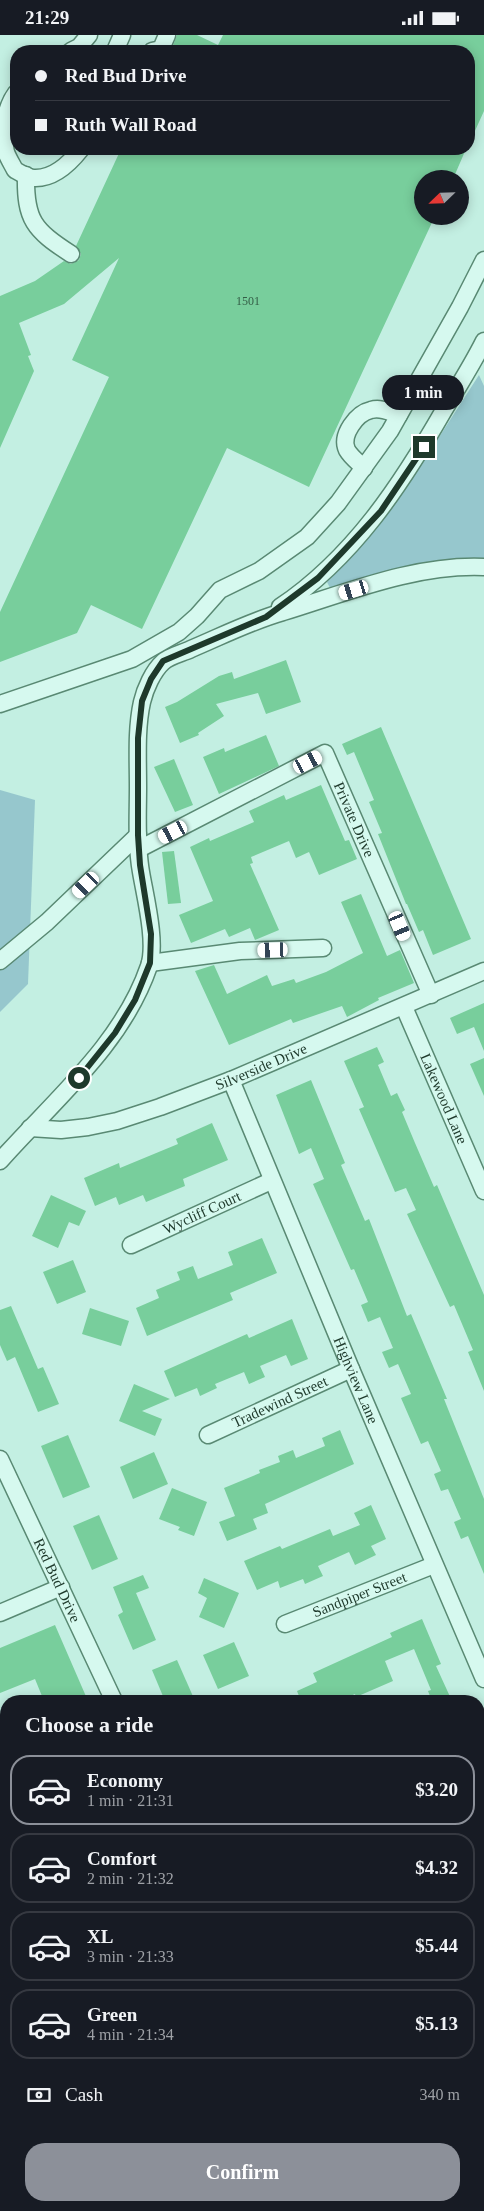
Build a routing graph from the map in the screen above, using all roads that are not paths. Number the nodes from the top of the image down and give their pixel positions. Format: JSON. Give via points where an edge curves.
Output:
{"nodes":[{"id":1,"x":89,"y":35,"type":"edge"},
{"id":2,"x":81,"y":45,"type":"edge"},
{"id":3,"x":10,"y":103,"type":"edge"},
{"id":4,"x":76,"y":155,"type":"edge"},
{"id":5,"x":26,"y":175,"type":"junction"},
{"id":6,"x":71,"y":254,"type":"dead end"},
{"id":7,"x":484,"y":260,"type":"edge"},
{"id":8,"x":482,"y":352,"type":"edge"},
{"id":9,"x":398,"y":415,"type":"junction"},
{"id":10,"x":364,"y":468,"type":"junction"},
{"id":11,"x":484,"y":567,"type":"edge"},
{"id":12,"x":266,"y":617,"type":"junction"},
{"id":13,"x":0,"y":704,"type":"edge"},
{"id":14,"x":138,"y":842,"type":"junction"},
{"id":15,"x":323,"y":948,"type":"dead end"},
{"id":16,"x":0,"y":961,"type":"edge"},
{"id":17,"x":150,"y":963,"type":"junction"},
{"id":18,"x":484,"y":971,"type":"edge"},
{"id":19,"x":430,"y":995,"type":"junction"},
{"id":20,"x":404,"y":1007,"type":"junction"},
{"id":21,"x":231,"y":1079,"type":"junction"},
{"id":22,"x":30,"y":1128,"type":"junction"},
{"id":23,"x":0,"y":1161,"type":"edge"},
{"id":24,"x":271,"y":1181,"type":"junction"},
{"id":25,"x":484,"y":1191,"type":"edge"},
{"id":26,"x":131,"y":1245,"type":"dead end"},
{"id":27,"x":351,"y":1369,"type":"junction"},
{"id":28,"x":208,"y":1435,"type":"dead end"},
{"id":29,"x":0,"y":1459,"type":"edge"},
{"id":30,"x":434,"y":1565,"type":"junction"},
{"id":31,"x":61,"y":1587,"type":"junction"},
{"id":32,"x":0,"y":1613,"type":"edge"},
{"id":33,"x":285,"y":1625,"type":"dead end"},
{"id":34,"x":484,"y":1679,"type":"edge"},
{"id":35,"x":111,"y":1695,"type":"edge"}],
"edges":[{"from":1,"to":2,"type":"street"},
{"from":3,"to":5,"type":"street","via":[[4,133],[6,152],[15,170]]},
{"from":4,"to":5,"type":"street","via":[[52,175],[33,178]]},
{"from":5,"to":6,"type":"street","via":[[26,201],[37,228]]},
{"from":7,"to":9,"type":"street"},
{"from":8,"to":12,"type":"street","via":[[381,511],[318,578]]},
{"from":9,"to":10,"type":"street"},
{"from":9,"to":10,"type":"street","via":[[373,409],[364,412],[353,423],[345,443],[351,456]]},
{"from":10,"to":13,"type":"street","via":[[307,537],[259,571],[220,590],[179,632],[132,659]]},
{"from":11,"to":12,"type":"street","via":[[462,566],[426,571]]},
{"from":12,"to":14,"type":"street","via":[[163,661],[151,679],[142,701],[138,738]]},
{"from":14,"to":16,"type":"street"},
{"from":14,"to":17,"type":"street","via":[[151,934]]},
{"from":14,"to":19,"type":"street","name":"Private Drive","via":[[325,753]]},
{"from":15,"to":17,"type":"street","via":[[240,951]]},
{"from":17,"to":22,"type":"street","via":[[135,1000],[115,1033],[79,1078]]},
{"from":18,"to":19,"type":"street","name":"Silverside Drive"},
{"from":19,"to":20,"type":"street","name":"Silverside Drive"},
{"from":20,"to":21,"type":"street","name":"Silverside Drive"},
{"from":20,"to":25,"type":"street","name":"Lakewood Lane"},
{"from":21,"to":22,"type":"street","name":"Silverside Drive","via":[[117,1121],[61,1130]]},
{"from":21,"to":24,"type":"street","name":"Highview Lane"},
{"from":22,"to":23,"type":"street"},
{"from":24,"to":26,"type":"street","name":"Wycliff Court"},
{"from":24,"to":27,"type":"street","name":"Highview Lane"},
{"from":27,"to":28,"type":"street","name":"Tradewind Street"},
{"from":27,"to":30,"type":"street","name":"Highview Lane"},
{"from":29,"to":31,"type":"street","name":"Red Bud Drive"},
{"from":30,"to":33,"type":"street","name":"Sandpiper Street"},
{"from":30,"to":34,"type":"street","name":"Highview Lane"},
{"from":31,"to":32,"type":"street"},
{"from":31,"to":35,"type":"street","name":"Red Bud Drive"}]}
